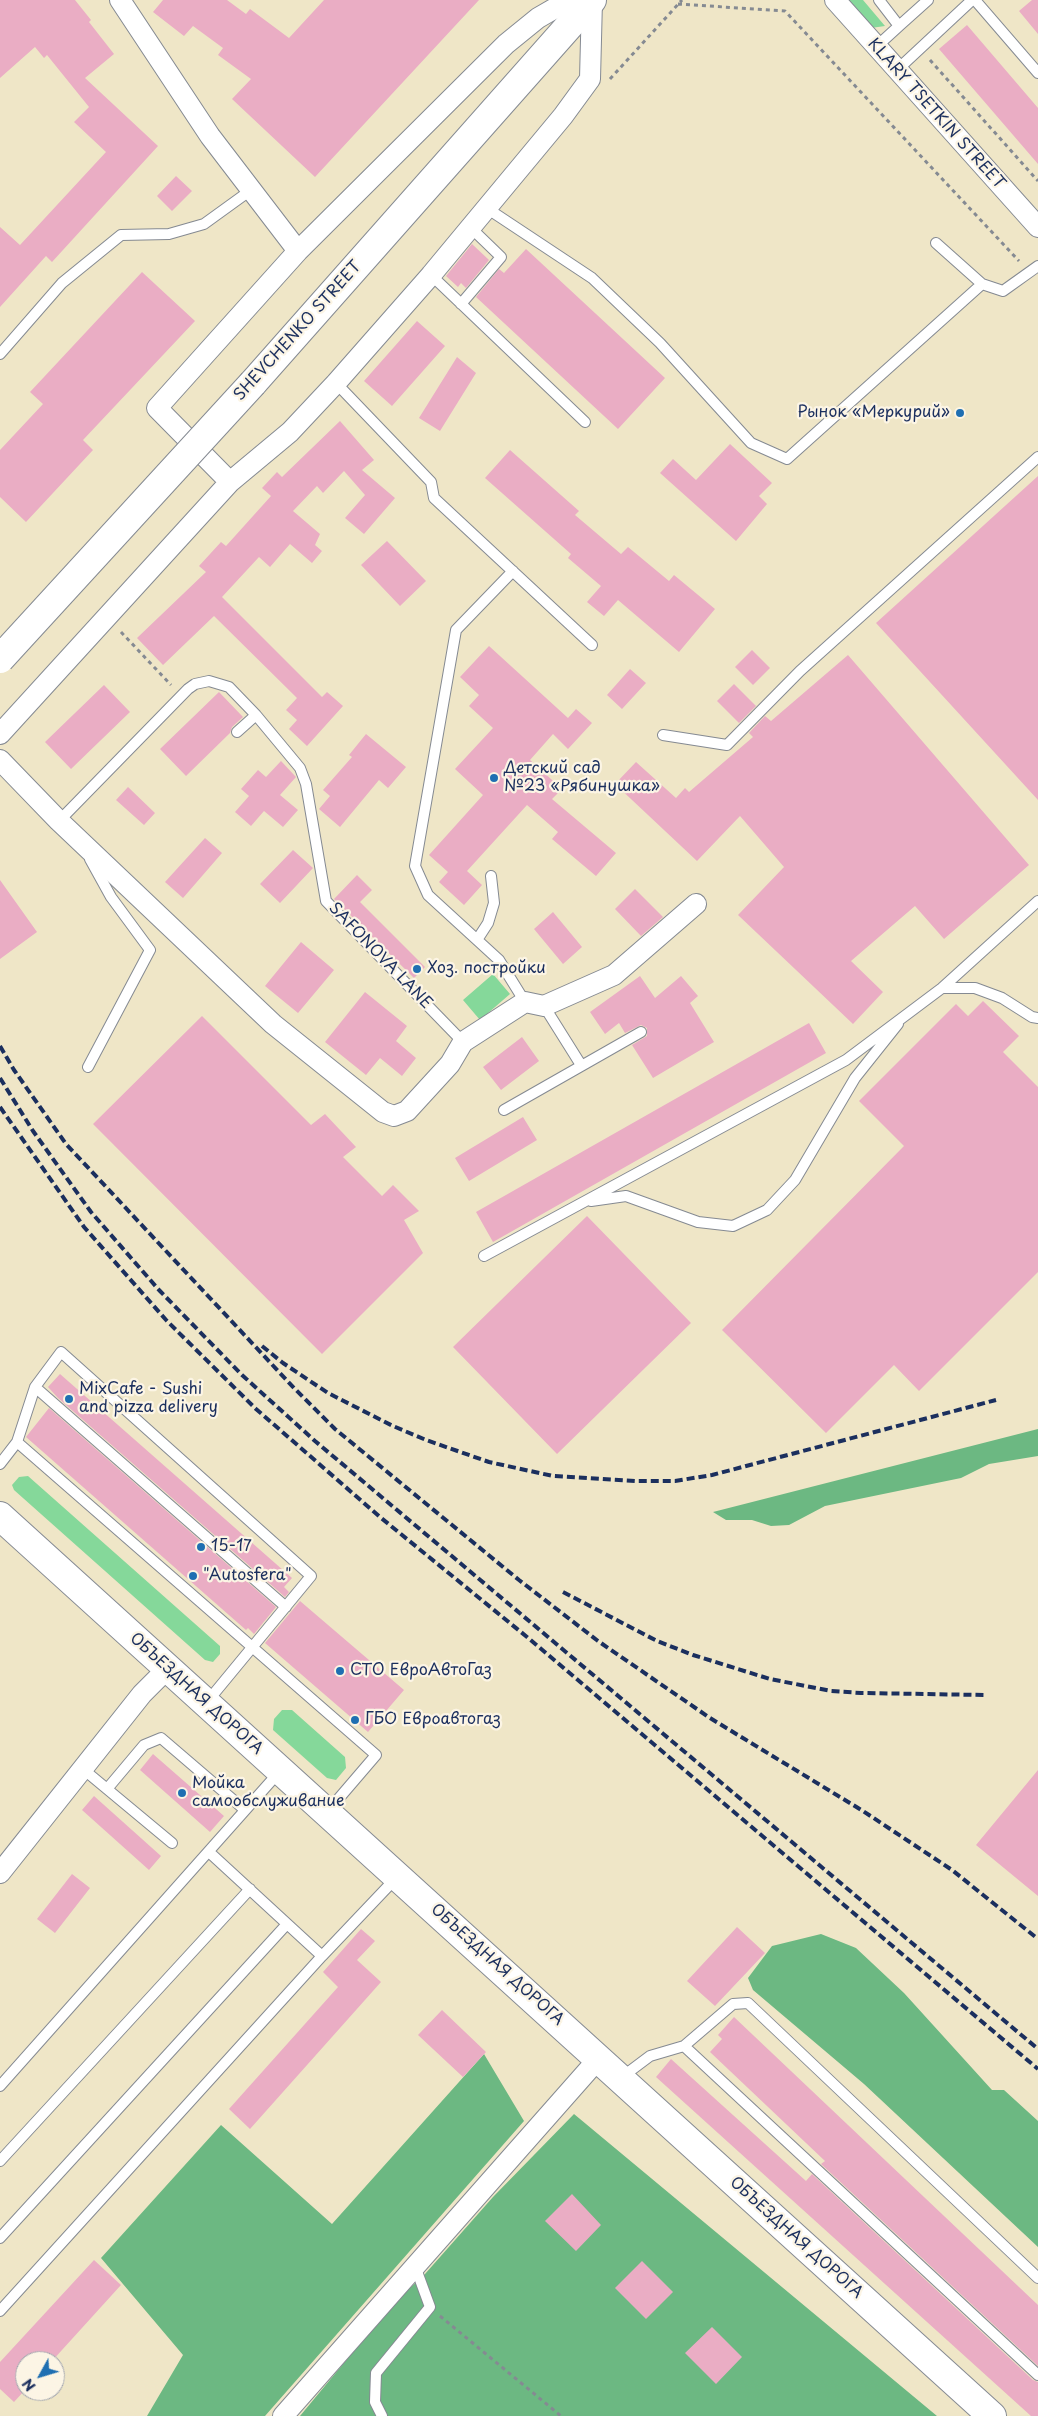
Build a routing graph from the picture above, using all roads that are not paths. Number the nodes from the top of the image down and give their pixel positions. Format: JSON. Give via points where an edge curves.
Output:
{"nodes":[{"id":1,"x":120,"y":0,"type":"edge"},
{"id":2,"x":569,"y":0,"type":"edge"},
{"id":3,"x":592,"y":0,"type":"edge"},
{"id":4,"x":835,"y":0,"type":"edge"},
{"id":5,"x":879,"y":0,"type":"edge"},
{"id":6,"x":928,"y":0,"type":"edge"},
{"id":7,"x":974,"y":0,"type":"edge"},
{"id":8,"x":899,"y":26,"type":"junction"},
{"id":9,"x":876,"y":47,"type":"junction"},
{"id":10,"x":897,"y":70,"type":"junction"},
{"id":11,"x":1038,"y":73,"type":"edge"},
{"id":12,"x":251,"y":190,"type":"junction"},
{"id":13,"x":488,"y":206,"type":"junction"},
{"id":14,"x":470,"y":227,"type":"junction"},
{"id":15,"x":1038,"y":227,"type":"edge"},
{"id":16,"x":936,"y":243,"type":"dead end"},
{"id":17,"x":298,"y":251,"type":"junction"},
{"id":18,"x":1034,"y":269,"type":"edge"},
{"id":19,"x":431,"y":275,"type":"junction"},
{"id":20,"x":982,"y":284,"type":"junction"},
{"id":21,"x":461,"y":304,"type":"junction"},
{"id":22,"x":0,"y":354,"type":"edge"},
{"id":23,"x":336,"y":383,"type":"junction"},
{"id":24,"x":585,"y":422,"type":"dead end"},
{"id":25,"x":1038,"y":458,"type":"edge"},
{"id":26,"x":230,"y":482,"type":"junction"},
{"id":27,"x":513,"y":571,"type":"junction"},
{"id":28,"x":592,"y":645,"type":"dead end"},
{"id":29,"x":0,"y":659,"type":"edge"},
{"id":30,"x":256,"y":715,"type":"junction"},
{"id":31,"x":237,"y":732,"type":"dead end"},
{"id":32,"x":0,"y":734,"type":"edge"},
{"id":33,"x":663,"y":735,"type":"dead end"},
{"id":34,"x":0,"y":760,"type":"edge"},
{"id":35,"x":59,"y":820,"type":"junction"},
{"id":36,"x":80,"y":840,"type":"junction"},
{"id":37,"x":491,"y":876,"type":"dead end"},
{"id":38,"x":1038,"y":901,"type":"edge"},
{"id":39,"x":696,"y":904,"type":"dead end"},
{"id":40,"x":477,"y":940,"type":"junction"},
{"id":41,"x":942,"y":988,"type":"junction"},
{"id":42,"x":525,"y":1002,"type":"junction"},
{"id":43,"x":544,"y":1006,"type":"junction"},
{"id":44,"x":908,"y":1012,"type":"junction"},
{"id":45,"x":1038,"y":1018,"type":"edge"},
{"id":46,"x":641,"y":1032,"type":"dead end"},
{"id":47,"x":463,"y":1042,"type":"junction"},
{"id":48,"x":581,"y":1065,"type":"junction"},
{"id":49,"x":88,"y":1067,"type":"dead end"},
{"id":50,"x":504,"y":1110,"type":"dead end"},
{"id":51,"x":582,"y":1203,"type":"junction"},
{"id":52,"x":484,"y":1256,"type":"dead end"},
{"id":53,"x":35,"y":1387,"type":"junction"},
{"id":54,"x":17,"y":1442,"type":"junction"},
{"id":55,"x":0,"y":1464,"type":"edge"},
{"id":56,"x":0,"y":1516,"type":"edge"},
{"id":57,"x":286,"y":1607,"type":"junction"},
{"id":58,"x":252,"y":1649,"type":"junction"},
{"id":59,"x":168,"y":1668,"type":"junction"},
{"id":60,"x":206,"y":1702,"type":"junction"},
{"id":61,"x":83,"y":1769,"type":"junction"},
{"id":62,"x":281,"y":1770,"type":"junction"},
{"id":63,"x":107,"y":1788,"type":"junction"},
{"id":64,"x":245,"y":1810,"type":"junction"},
{"id":65,"x":327,"y":1812,"type":"junction"},
{"id":66,"x":172,"y":1843,"type":"dead end"},
{"id":67,"x":209,"y":1852,"type":"junction"},
{"id":68,"x":0,"y":1873,"type":"edge"},
{"id":69,"x":398,"y":1876,"type":"junction"},
{"id":70,"x":250,"y":1889,"type":"junction"},
{"id":71,"x":287,"y":1924,"type":"junction"},
{"id":72,"x":322,"y":1956,"type":"junction"},
{"id":73,"x":684,"y":2046,"type":"junction"},
{"id":74,"x":600,"y":2058,"type":"junction"},
{"id":75,"x":621,"y":2078,"type":"junction"},
{"id":76,"x":0,"y":2086,"type":"edge"},
{"id":77,"x":2,"y":2155,"type":"edge"},
{"id":78,"x":0,"y":2238,"type":"edge"},
{"id":79,"x":415,"y":2266,"type":"junction"},
{"id":80,"x":1038,"y":2278,"type":"edge"},
{"id":81,"x":0,"y":2311,"type":"edge"},
{"id":82,"x":1038,"y":2375,"type":"edge"},
{"id":83,"x":283,"y":2416,"type":"edge"},
{"id":84,"x":382,"y":2416,"type":"edge"},
{"id":85,"x":992,"y":2416,"type":"edge"}],
"edges":[{"from":1,"to":12,"type":"street","via":[[210,136]]},
{"from":2,"to":17,"type":"street","via":[[538,18],[506,44]]},
{"from":3,"to":13,"type":"street","via":[[590,78]]},
{"from":3,"to":29,"type":"main road","name":"SHEVCHENKO STREET","bridge":true,"via":[[253,383]]},
{"from":4,"to":9,"type":"street","name":"KLARY TSETKIN STREET"},
{"from":5,"to":8,"type":"lane"},
{"from":6,"to":8,"type":"lane"},
{"from":7,"to":10,"type":"lane"},
{"from":7,"to":11,"type":"lane"},
{"from":8,"to":9,"type":"lane"},
{"from":9,"to":10,"type":"street","name":"KLARY TSETKIN STREET"},
{"from":10,"to":15,"type":"street","name":"KLARY TSETKIN STREET"},
{"from":12,"to":17,"type":"street"},
{"from":12,"to":22,"type":"lane","via":[[204,224],[169,234],[121,235],[62,283]]},
{"from":13,"to":14,"type":"street"},
{"from":13,"to":20,"type":"lane","via":[[592,278],[660,343],[751,443],[787,459]]},
{"from":14,"to":19,"type":"street"},
{"from":14,"to":21,"type":"lane","via":[[501,258]]},
{"from":16,"to":20,"type":"lane"},
{"from":17,"to":26,"type":"street","via":[[157,408]]},
{"from":18,"to":20,"type":"lane","via":[[1003,291]]},
{"from":19,"to":21,"type":"lane"},
{"from":19,"to":23,"type":"street"},
{"from":21,"to":24,"type":"lane"},
{"from":23,"to":26,"type":"street","via":[[290,432]]},
{"from":23,"to":27,"type":"lane","via":[[431,482],[434,498]]},
{"from":25,"to":33,"type":"lane","via":[[800,671],[727,745]]},
{"from":26,"to":32,"type":"street"},
{"from":27,"to":28,"type":"lane"},
{"from":27,"to":40,"type":"lane","via":[[456,630],[415,866],[428,895]]},
{"from":30,"to":31,"type":"lane"},
{"from":30,"to":35,"type":"lane","name":"SAFONOVA LANE","via":[[229,687],[209,681],[195,684]]},
{"from":30,"to":47,"type":"lane","name":"SAFONOVA LANE","via":[[300,768],[306,784],[326,901]]},
{"from":34,"to":35,"type":"street"},
{"from":35,"to":36,"type":"street"},
{"from":36,"to":47,"type":"street","via":[[272,1024],[383,1112],[394,1116],[407,1111],[450,1064]]},
{"from":36,"to":49,"type":"lane","via":[[111,896],[150,950]]},
{"from":37,"to":40,"type":"lane","via":[[494,903],[488,923]]},
{"from":38,"to":41,"type":"lane"},
{"from":39,"to":43,"type":"street","via":[[614,975]]},
{"from":40,"to":42,"type":"lane","via":[[499,960]]},
{"from":41,"to":44,"type":"lane"},
{"from":41,"to":45,"type":"lane","via":[[975,988],[1002,998],[1032,1018]]},
{"from":42,"to":43,"type":"street"},
{"from":42,"to":47,"type":"street"},
{"from":43,"to":48,"type":"lane"},
{"from":44,"to":51,"type":"lane","via":[[846,1060]]},
{"from":44,"to":51,"type":"lane","via":[[855,1078],[795,1180],[766,1210],[733,1226],[698,1222],[626,1196]]},
{"from":46,"to":48,"type":"lane"},
{"from":48,"to":50,"type":"lane"},
{"from":51,"to":52,"type":"lane"},
{"from":53,"to":54,"type":"lane"},
{"from":53,"to":57,"type":"lane"},
{"from":53,"to":57,"type":"lane","via":[[61,1352],[311,1576]]},
{"from":54,"to":55,"type":"lane"},
{"from":54,"to":58,"type":"lane"},
{"from":56,"to":59,"type":"main road","name":"ОБЪЕЗДНАЯ ДОРОГА"},
{"from":57,"to":58,"type":"lane"},
{"from":58,"to":60,"type":"lane"},
{"from":58,"to":65,"type":"lane","via":[[376,1755]]},
{"from":59,"to":60,"type":"main road","name":"ОБЪЕЗДНАЯ ДОРОГА"},
{"from":59,"to":61,"type":"street","via":[[142,1694]]},
{"from":60,"to":62,"type":"main road","name":"ОБЪЕЗДНАЯ ДОРОГА"},
{"from":61,"to":63,"type":"lane"},
{"from":61,"to":68,"type":"street"},
{"from":62,"to":64,"type":"lane"},
{"from":62,"to":65,"type":"main road","name":"ОБЪЕЗДНАЯ ДОРОГА"},
{"from":63,"to":64,"type":"lane","via":[[144,1745],[162,1738]]},
{"from":63,"to":66,"type":"lane"},
{"from":64,"to":67,"type":"lane"},
{"from":65,"to":69,"type":"main road","name":"ОБЪЕЗДНАЯ ДОРОГА"},
{"from":67,"to":70,"type":"lane"},
{"from":67,"to":76,"type":"lane"},
{"from":69,"to":72,"type":"lane"},
{"from":69,"to":74,"type":"main road","name":"ОБЪЕЗДНАЯ ДОРОГА"},
{"from":70,"to":71,"type":"lane"},
{"from":70,"to":77,"type":"lane"},
{"from":71,"to":72,"type":"lane"},
{"from":71,"to":78,"type":"lane"},
{"from":72,"to":81,"type":"lane"},
{"from":73,"to":75,"type":"lane","via":[[650,2056]]},
{"from":73,"to":80,"type":"lane","via":[[733,2004],[748,2003]]},
{"from":73,"to":82,"type":"lane"},
{"from":74,"to":75,"type":"main road","name":"ОБЪЕЗДНАЯ ДОРОГА"},
{"from":74,"to":79,"type":"street"},
{"from":75,"to":85,"type":"main road","name":"ОБЪЕЗДНАЯ ДОРОГА"},
{"from":79,"to":83,"type":"street"},
{"from":79,"to":84,"type":"lane","via":[[430,2307],[376,2374],[375,2402]]}]}
